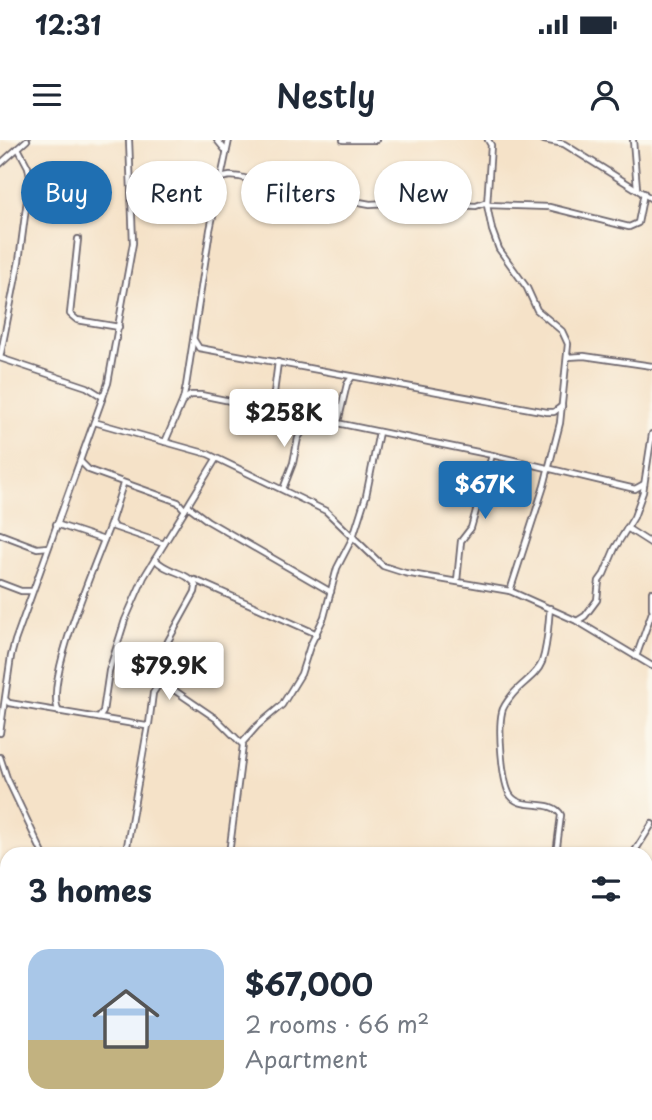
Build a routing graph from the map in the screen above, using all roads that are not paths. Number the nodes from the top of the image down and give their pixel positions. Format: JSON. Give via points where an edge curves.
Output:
{"nodes":[{"id":1,"x":27,"y":140,"type":"edge"},
{"id":2,"x":129,"y":140,"type":"edge"},
{"id":3,"x":217,"y":140,"type":"edge"},
{"id":4,"x":229,"y":140,"type":"edge"},
{"id":5,"x":343,"y":140,"type":"edge"},
{"id":6,"x":374,"y":140,"type":"edge"},
{"id":7,"x":544,"y":140,"type":"edge"},
{"id":8,"x":633,"y":140,"type":"edge"},
{"id":9,"x":491,"y":142,"type":"edge"},
{"id":10,"x":19,"y":148,"type":"junction"},
{"id":11,"x":227,"y":152,"type":"junction"},
{"id":12,"x":225,"y":161,"type":"edge"},
{"id":13,"x":0,"y":164,"type":"edge"},
{"id":14,"x":635,"y":175,"type":"junction"},
{"id":15,"x":227,"y":177,"type":"edge"},
{"id":16,"x":628,"y":183,"type":"junction"},
{"id":17,"x":637,"y":188,"type":"junction"},
{"id":18,"x":644,"y":194,"type":"junction"},
{"id":19,"x":652,"y":199,"type":"edge"},
{"id":20,"x":487,"y":204,"type":"junction"},
{"id":21,"x":213,"y":224,"type":"edge"},
{"id":22,"x":78,"y":239,"type":"dead end"},
{"id":23,"x":119,"y":327,"type":"junction"},
{"id":24,"x":194,"y":340,"type":"junction"},
{"id":25,"x":199,"y":348,"type":"junction"},
{"id":26,"x":192,"y":351,"type":"junction"},
{"id":27,"x":568,"y":357,"type":"junction"},
{"id":28,"x":0,"y":358,"type":"edge"},
{"id":29,"x":278,"y":362,"type":"junction"},
{"id":30,"x":652,"y":366,"type":"edge"},
{"id":31,"x":352,"y":377,"type":"junction"},
{"id":32,"x":186,"y":386,"type":"junction"},
{"id":33,"x":191,"y":394,"type":"junction"},
{"id":34,"x":103,"y":397,"type":"junction"},
{"id":35,"x":183,"y":400,"type":"junction"},
{"id":36,"x":563,"y":405,"type":"junction"},
{"id":37,"x":268,"y":407,"type":"junction"},
{"id":38,"x":307,"y":416,"type":"junction"},
{"id":39,"x":94,"y":422,"type":"junction"},
{"id":40,"x":335,"y":422,"type":"junction"},
{"id":41,"x":379,"y":432,"type":"junction"},
{"id":42,"x":652,"y":434,"type":"edge"},
{"id":43,"x":165,"y":442,"type":"junction"},
{"id":44,"x":492,"y":455,"type":"junction"},
{"id":45,"x":216,"y":459,"type":"junction"},
{"id":46,"x":80,"y":461,"type":"junction"},
{"id":47,"x":549,"y":468,"type":"junction"},
{"id":48,"x":123,"y":484,"type":"junction"},
{"id":49,"x":645,"y":484,"type":"junction"},
{"id":50,"x":283,"y":489,"type":"junction"},
{"id":51,"x":186,"y":508,"type":"junction"},
{"id":52,"x":111,"y":522,"type":"junction"},
{"id":53,"x":56,"y":524,"type":"junction"},
{"id":54,"x":627,"y":528,"type":"junction"},
{"id":55,"x":0,"y":534,"type":"edge"},
{"id":56,"x":353,"y":537,"type":"junction"},
{"id":57,"x":104,"y":540,"type":"junction"},
{"id":58,"x":164,"y":544,"type":"junction"},
{"id":59,"x":652,"y":544,"type":"edge"},
{"id":60,"x":48,"y":547,"type":"junction"},
{"id":61,"x":155,"y":559,"type":"junction"},
{"id":62,"x":191,"y":579,"type":"junction"},
{"id":63,"x":457,"y":581,"type":"junction"},
{"id":64,"x":0,"y":583,"type":"edge"},
{"id":65,"x":32,"y":591,"type":"junction"},
{"id":66,"x":510,"y":591,"type":"junction"},
{"id":67,"x":331,"y":592,"type":"junction"},
{"id":68,"x":652,"y":592,"type":"edge"},
{"id":69,"x":550,"y":608,"type":"junction"},
{"id":70,"x":652,"y":610,"type":"edge"},
{"id":71,"x":577,"y":621,"type":"junction"},
{"id":72,"x":317,"y":634,"type":"junction"},
{"id":73,"x":636,"y":657,"type":"junction"},
{"id":74,"x":652,"y":666,"type":"edge"},
{"id":75,"x":159,"y":684,"type":"junction"},
{"id":76,"x":5,"y":699,"type":"junction"},
{"id":77,"x":60,"y":712,"type":"junction"},
{"id":78,"x":99,"y":718,"type":"junction"},
{"id":79,"x":149,"y":724,"type":"junction"},
{"id":80,"x":0,"y":728,"type":"edge"},
{"id":81,"x":0,"y":733,"type":"edge"},
{"id":82,"x":243,"y":742,"type":"junction"},
{"id":83,"x":0,"y":757,"type":"edge"},
{"id":84,"x":652,"y":824,"type":"edge"},
{"id":85,"x":40,"y":847,"type":"edge"},
{"id":86,"x":127,"y":847,"type":"edge"},
{"id":87,"x":230,"y":847,"type":"edge"},
{"id":88,"x":556,"y":847,"type":"edge"},
{"id":89,"x":637,"y":847,"type":"edge"}],
"edges":[{"from":1,"to":10,"type":"street"},
{"from":2,"to":23,"type":"street","via":[[133,243]]},
{"from":3,"to":11,"type":"street"},
{"from":4,"to":11,"type":"street"},
{"from":5,"to":6,"type":"street"},
{"from":7,"to":16,"type":"street","via":[[564,144]]},
{"from":8,"to":14,"type":"street"},
{"from":9,"to":20,"type":"street"},
{"from":10,"to":13,"type":"street"},
{"from":10,"to":28,"type":"street","via":[[30,177]]},
{"from":11,"to":12,"type":"street"},
{"from":14,"to":16,"type":"street"},
{"from":14,"to":17,"type":"street"},
{"from":15,"to":20,"type":"street","via":[[370,204]]},
{"from":16,"to":17,"type":"street"},
{"from":17,"to":18,"type":"street"},
{"from":18,"to":19,"type":"street"},
{"from":18,"to":20,"type":"street","via":[[638,223],[629,227],[549,207]]},
{"from":20,"to":27,"type":"street","via":[[499,249],[537,310],[562,331]]},
{"from":21,"to":24,"type":"street"},
{"from":22,"to":23,"type":"street","via":[[70,314],[76,320]]},
{"from":23,"to":34,"type":"street"},
{"from":24,"to":25,"type":"street"},
{"from":24,"to":26,"type":"street"},
{"from":25,"to":26,"type":"street"},
{"from":25,"to":29,"type":"street"},
{"from":26,"to":32,"type":"street"},
{"from":27,"to":30,"type":"street"},
{"from":27,"to":36,"type":"street"},
{"from":28,"to":34,"type":"street","via":[[87,387]]},
{"from":29,"to":31,"type":"street"},
{"from":29,"to":37,"type":"street"},
{"from":31,"to":36,"type":"street","via":[[547,412]]},
{"from":31,"to":40,"type":"street"},
{"from":32,"to":33,"type":"street"},
{"from":32,"to":35,"type":"street"},
{"from":33,"to":35,"type":"street"},
{"from":33,"to":37,"type":"street"},
{"from":34,"to":39,"type":"street"},
{"from":35,"to":43,"type":"street"},
{"from":36,"to":47,"type":"street"},
{"from":37,"to":38,"type":"street"},
{"from":38,"to":40,"type":"street"},
{"from":38,"to":50,"type":"street"},
{"from":39,"to":43,"type":"street"},
{"from":39,"to":46,"type":"street"},
{"from":40,"to":41,"type":"street"},
{"from":41,"to":44,"type":"street"},
{"from":41,"to":56,"type":"street"},
{"from":42,"to":49,"type":"street"},
{"from":43,"to":45,"type":"street"},
{"from":44,"to":47,"type":"street"},
{"from":44,"to":63,"type":"street","via":[[471,528],[461,541]]},
{"from":45,"to":50,"type":"street"},
{"from":45,"to":51,"type":"street"},
{"from":46,"to":48,"type":"street","via":[[89,470]]},
{"from":46,"to":53,"type":"street"},
{"from":47,"to":49,"type":"street","via":[[635,489]]},
{"from":47,"to":66,"type":"street"},
{"from":48,"to":51,"type":"street"},
{"from":48,"to":52,"type":"street"},
{"from":49,"to":54,"type":"street"},
{"from":50,"to":56,"type":"street","via":[[326,511]]},
{"from":51,"to":58,"type":"street"},
{"from":51,"to":67,"type":"street"},
{"from":52,"to":57,"type":"street"},
{"from":52,"to":58,"type":"street"},
{"from":53,"to":57,"type":"street"},
{"from":53,"to":60,"type":"street"},
{"from":54,"to":59,"type":"street"},
{"from":54,"to":71,"type":"street","via":[[598,581],[597,600]]},
{"from":55,"to":60,"type":"street","via":[[37,548]]},
{"from":56,"to":63,"type":"street","via":[[383,566]]},
{"from":56,"to":67,"type":"street"},
{"from":57,"to":77,"type":"street","via":[[65,645],[56,696]]},
{"from":58,"to":61,"type":"street"},
{"from":60,"to":65,"type":"street"},
{"from":61,"to":62,"type":"street","via":[[164,569]]},
{"from":61,"to":78,"type":"street","via":[[125,620]]},
{"from":62,"to":72,"type":"street"},
{"from":62,"to":75,"type":"street","via":[[195,592],[154,675]]},
{"from":63,"to":66,"type":"street"},
{"from":64,"to":65,"type":"street"},
{"from":65,"to":76,"type":"street","via":[[11,656]]},
{"from":66,"to":69,"type":"street"},
{"from":67,"to":72,"type":"street"},
{"from":68,"to":70,"type":"street"},
{"from":69,"to":71,"type":"street"},
{"from":69,"to":88,"type":"street","via":[[541,663],[503,708],[502,740],[503,773],[511,797],[557,809],[561,815]]},
{"from":70,"to":73,"type":"street"},
{"from":71,"to":73,"type":"street"},
{"from":72,"to":82,"type":"street","via":[[294,688]]},
{"from":73,"to":74,"type":"street"},
{"from":75,"to":79,"type":"street","via":[[153,693]]},
{"from":75,"to":82,"type":"street","via":[[174,690]]},
{"from":76,"to":77,"type":"street"},
{"from":76,"to":80,"type":"street"},
{"from":77,"to":78,"type":"street"},
{"from":78,"to":79,"type":"street"},
{"from":79,"to":86,"type":"street"},
{"from":80,"to":81,"type":"street"},
{"from":82,"to":87,"type":"street"},
{"from":83,"to":85,"type":"street"},
{"from":84,"to":89,"type":"street"}]}
